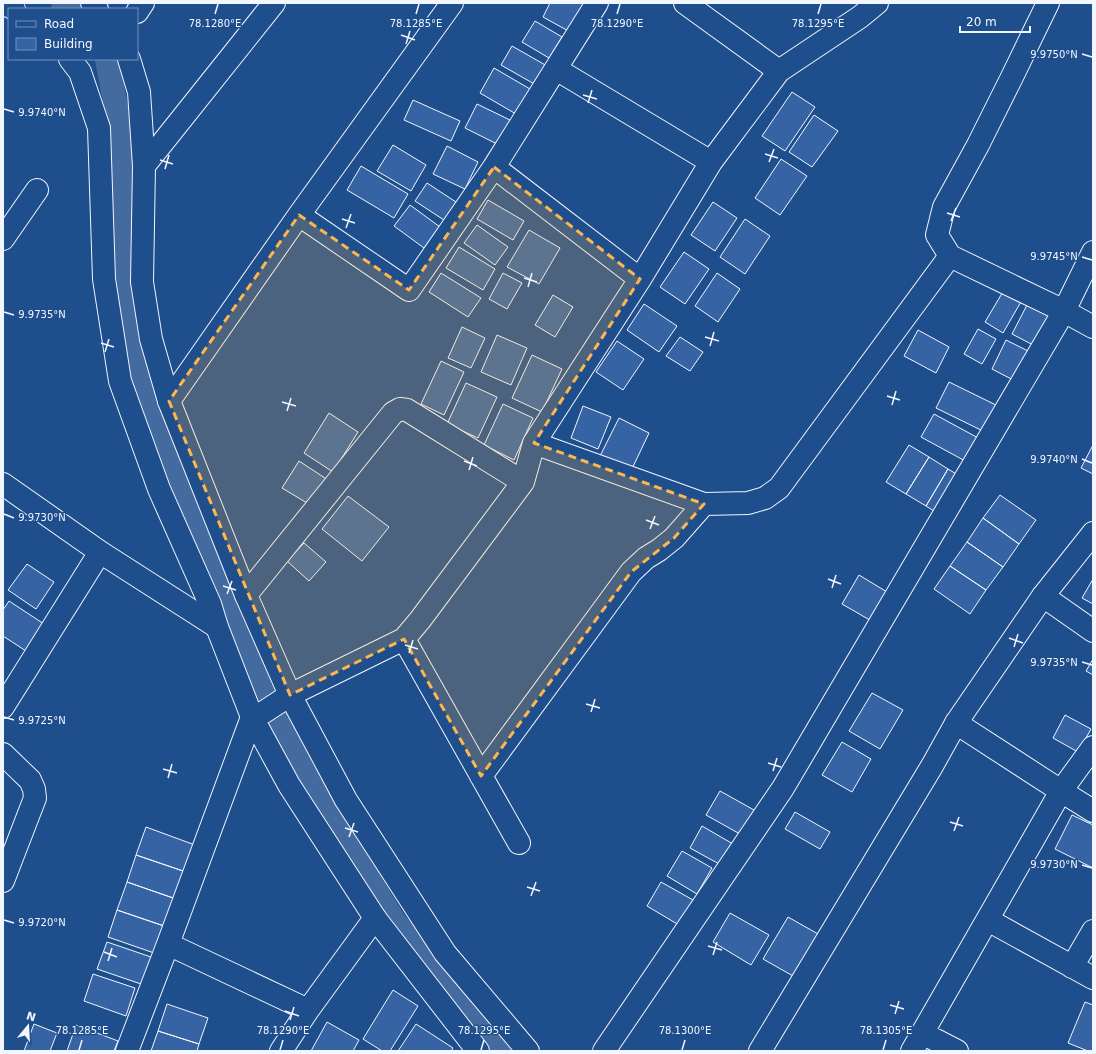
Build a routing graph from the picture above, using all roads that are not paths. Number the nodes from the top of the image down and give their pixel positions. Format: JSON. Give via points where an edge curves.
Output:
{"nodes":[{"id":1,"x":274,"y":3,"type":"edge"},
{"id":2,"x":452,"y":3,"type":"edge"},
{"id":3,"x":597,"y":3,"type":"edge"},
{"id":4,"x":685,"y":3,"type":"edge"},
{"id":5,"x":877,"y":3,"type":"edge"},
{"id":6,"x":1048,"y":3,"type":"edge"},
{"id":7,"x":3,"y":5,"type":"edge"},
{"id":8,"x":13,"y":8,"type":"edge"},
{"id":9,"x":71,"y":60,"type":"edge"},
{"id":10,"x":130,"y":60,"type":"edge"},
{"id":11,"x":556,"y":69,"type":"junction"},
{"id":12,"x":779,"y":71,"type":"junction"},
{"id":13,"x":711,"y":162,"type":"junction"},
{"id":14,"x":144,"y":166,"type":"junction"},
{"id":15,"x":494,"y":167,"type":"junction"},
{"id":16,"x":37,"y":190,"type":"dead end"},
{"id":17,"x":299,"y":215,"type":"junction"},
{"id":18,"x":3,"y":239,"type":"edge"},
{"id":19,"x":1093,"y":252,"type":"edge"},
{"id":20,"x":950,"y":256,"type":"junction"},
{"id":21,"x":640,"y":279,"type":"junction"},
{"id":22,"x":1064,"y":311,"type":"junction"},
{"id":23,"x":1093,"y":327,"type":"edge"},
{"id":24,"x":169,"y":401,"type":"junction"},
{"id":25,"x":534,"y":444,"type":"junction"},
{"id":26,"x":522,"y":482,"type":"junction"},
{"id":27,"x":3,"y":484,"type":"edge"},
{"id":28,"x":704,"y":504,"type":"junction"},
{"id":29,"x":1093,"y":533,"type":"edge"},
{"id":30,"x":100,"y":552,"type":"junction"},
{"id":31,"x":246,"y":595,"type":"junction"},
{"id":32,"x":1044,"y":596,"type":"junction"},
{"id":33,"x":217,"y":626,"type":"junction"},
{"id":34,"x":1093,"y":631,"type":"edge"},
{"id":35,"x":404,"y":639,"type":"junction"},
{"id":36,"x":272,"y":706,"type":"junction"},
{"id":37,"x":3,"y":707,"type":"edge"},
{"id":38,"x":956,"y":723,"type":"junction"},
{"id":39,"x":1093,"y":747,"type":"edge"},
{"id":40,"x":3,"y":754,"type":"edge"},
{"id":41,"x":481,"y":776,"type":"junction"},
{"id":42,"x":1061,"y":791,"type":"junction"},
{"id":43,"x":1093,"y":811,"type":"edge"},
{"id":44,"x":519,"y":843,"type":"dead end"},
{"id":45,"x":3,"y":881,"type":"edge"},
{"id":46,"x":375,"y":918,"type":"junction"},
{"id":47,"x":988,"y":920,"type":"junction"},
{"id":48,"x":1093,"y":931,"type":"edge"},
{"id":49,"x":168,"y":944,"type":"junction"},
{"id":50,"x":1072,"y":967,"type":"junction"},
{"id":51,"x":1093,"y":978,"type":"edge"},
{"id":52,"x":308,"y":1010,"type":"junction"},
{"id":53,"x":917,"y":1042,"type":"edge"},
{"id":54,"x":127,"y":1051,"type":"edge"},
{"id":55,"x":281,"y":1051,"type":"edge"},
{"id":56,"x":478,"y":1051,"type":"edge"},
{"id":57,"x":528,"y":1051,"type":"edge"},
{"id":58,"x":604,"y":1051,"type":"edge"},
{"id":59,"x":760,"y":1051,"type":"edge"},
{"id":60,"x":957,"y":1051,"type":"edge"}],
"edges":[{"from":1,"to":14,"type":"street"},
{"from":2,"to":17,"type":"street"},
{"from":3,"to":11,"type":"street"},
{"from":4,"to":12,"type":"street"},
{"from":5,"to":12,"type":"street"},
{"from":6,"to":20,"type":"street","via":[[944,207],[937,235]]},
{"from":7,"to":8,"type":"street"},
{"from":9,"to":33,"type":"street","via":[[80,72],[99,128],[104,279],[120,381],[159,489],[210,604]]},
{"from":10,"to":14,"type":"street","via":[[139,92]]},
{"from":11,"to":13,"type":"street"},
{"from":11,"to":15,"type":"street"},
{"from":12,"to":13,"type":"street"},
{"from":13,"to":21,"type":"street"},
{"from":14,"to":24,"type":"street","via":[[142,282],[152,339]]},
{"from":15,"to":17,"type":"street","via":[[409,290]]},
{"from":15,"to":21,"type":"street"},
{"from":16,"to":18,"type":"street"},
{"from":17,"to":24,"type":"street"},
{"from":19,"to":22,"type":"street"},
{"from":20,"to":22,"type":"street"},
{"from":20,"to":28,"type":"street","via":[[779,488],[765,498],[748,503]]},
{"from":21,"to":25,"type":"street"},
{"from":22,"to":23,"type":"street"},
{"from":22,"to":58,"type":"street","via":[[783,788]]},
{"from":24,"to":31,"type":"street"},
{"from":25,"to":26,"type":"street"},
{"from":25,"to":28,"type":"street"},
{"from":26,"to":31,"type":"street","via":[[407,410],[400,409],[393,413]]},
{"from":26,"to":35,"type":"street"},
{"from":27,"to":30,"type":"street"},
{"from":28,"to":41,"type":"street","via":[[674,538],[646,558],[632,572]]},
{"from":29,"to":32,"type":"street"},
{"from":30,"to":33,"type":"street"},
{"from":30,"to":37,"type":"street"},
{"from":31,"to":36,"type":"street"},
{"from":32,"to":34,"type":"street"},
{"from":32,"to":38,"type":"street"},
{"from":33,"to":36,"type":"street"},
{"from":35,"to":36,"type":"street"},
{"from":35,"to":41,"type":"street"},
{"from":36,"to":46,"type":"street","via":[[289,785]]},
{"from":36,"to":49,"type":"street"},
{"from":36,"to":57,"type":"street","via":[[346,800],[445,953]]},
{"from":38,"to":42,"type":"street"},
{"from":38,"to":59,"type":"street"},
{"from":39,"to":42,"type":"street"},
{"from":40,"to":45,"type":"street","via":[[30,780],[35,798]]},
{"from":41,"to":44,"type":"street"},
{"from":42,"to":43,"type":"street"},
{"from":42,"to":47,"type":"street"},
{"from":46,"to":52,"type":"street"},
{"from":46,"to":56,"type":"street"},
{"from":47,"to":50,"type":"street"},
{"from":47,"to":53,"type":"street"},
{"from":48,"to":50,"type":"street"},
{"from":49,"to":52,"type":"street"},
{"from":49,"to":54,"type":"street"},
{"from":50,"to":51,"type":"street"},
{"from":52,"to":55,"type":"street"},
{"from":53,"to":60,"type":"street"}]}
